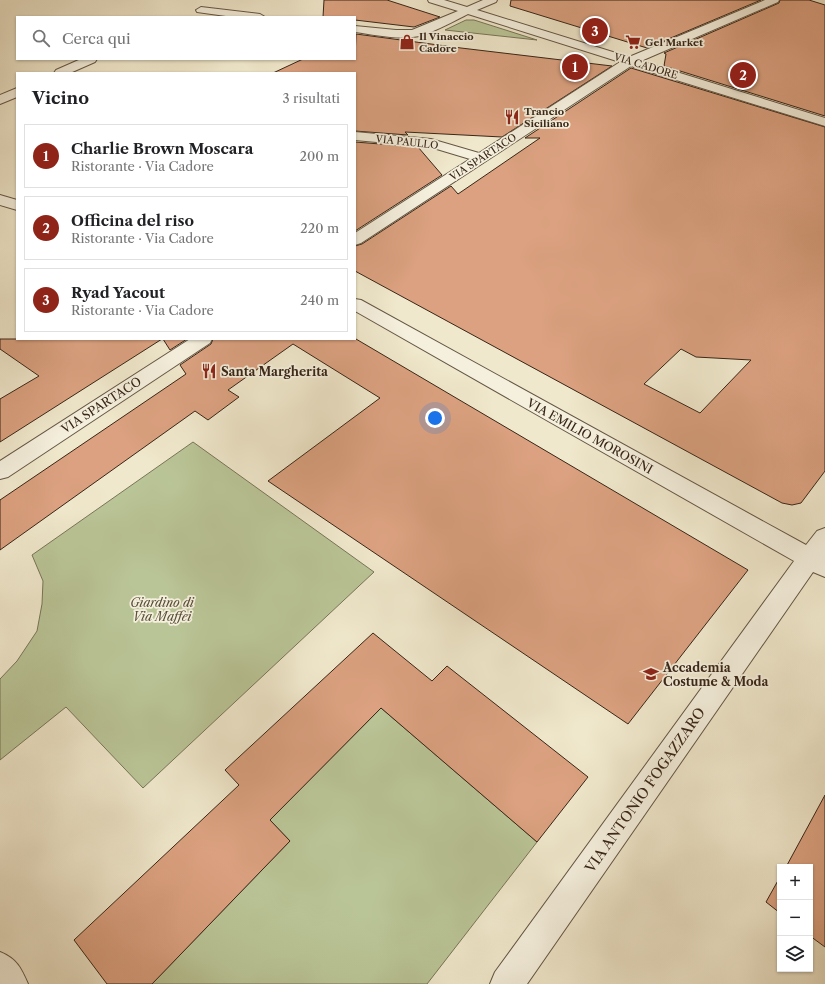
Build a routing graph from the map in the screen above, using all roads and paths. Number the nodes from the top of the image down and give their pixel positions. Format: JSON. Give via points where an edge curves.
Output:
{"nodes":[{"id":1,"x":433,"y":0,"type":"edge"},
{"id":2,"x":492,"y":0,"type":"edge"},
{"id":3,"x":774,"y":0,"type":"edge"},
{"id":4,"x":218,"y":2,"type":"dead end"},
{"id":5,"x":468,"y":10,"type":"junction"},
{"id":6,"x":247,"y":16,"type":"edge"},
{"id":7,"x":356,"y":29,"type":"edge"},
{"id":8,"x":89,"y":60,"type":"edge"},
{"id":9,"x":630,"y":61,"type":"junction"},
{"id":10,"x":62,"y":72,"type":"edge"},
{"id":11,"x":16,"y":92,"type":"edge"},
{"id":12,"x":0,"y":100,"type":"edge"},
{"id":13,"x":0,"y":106,"type":"edge"},
{"id":14,"x":16,"y":108,"type":"edge"},
{"id":15,"x":825,"y":122,"type":"edge"},
{"id":16,"x":356,"y":136,"type":"edge"},
{"id":17,"x":481,"y":158,"type":"junction"},
{"id":18,"x":0,"y":200,"type":"edge"},
{"id":19,"x":16,"y":204,"type":"edge"},
{"id":20,"x":356,"y":239,"type":"edge"},
{"id":21,"x":356,"y":305,"type":"edge"},
{"id":22,"x":201,"y":340,"type":"edge"},
{"id":23,"x":0,"y":471,"type":"edge"},
{"id":24,"x":820,"y":554,"type":"edge"},
{"id":25,"x":0,"y":969,"type":"edge"},
{"id":26,"x":10,"y":984,"type":"edge"},
{"id":27,"x":507,"y":984,"type":"edge"}],
"edges":[{"from":1,"to":5,"type":"street","name":"VIA CADORE"},
{"from":2,"to":5,"type":"street"},
{"from":3,"to":9,"type":"street","name":"VIA SPARTACO"},
{"from":4,"to":6,"type":"street","via":[[196,12]]},
{"from":5,"to":7,"type":"street","via":[[413,34]]},
{"from":5,"to":9,"type":"street","name":"VIA CADORE"},
{"from":8,"to":10,"type":"street"},
{"from":9,"to":15,"type":"street","name":"VIA CADORE"},
{"from":9,"to":17,"type":"street","name":"VIA SPARTACO"},
{"from":11,"to":12,"type":"street"},
{"from":13,"to":14,"type":"street"},
{"from":16,"to":17,"type":"street","name":"VIA PAULLO","via":[[431,143]]},
{"from":17,"to":20,"type":"street","name":"VIA SPARTACO"},
{"from":18,"to":19,"type":"street"},
{"from":21,"to":24,"type":"street","name":"VIA EMILIO MOROSINI"},
{"from":22,"to":23,"type":"street","name":"VIA SPARTACO"},
{"from":24,"to":27,"type":"street","name":"VIA ANTONIO FOGAZZARO"},
{"from":25,"to":26,"type":"street"}]}
